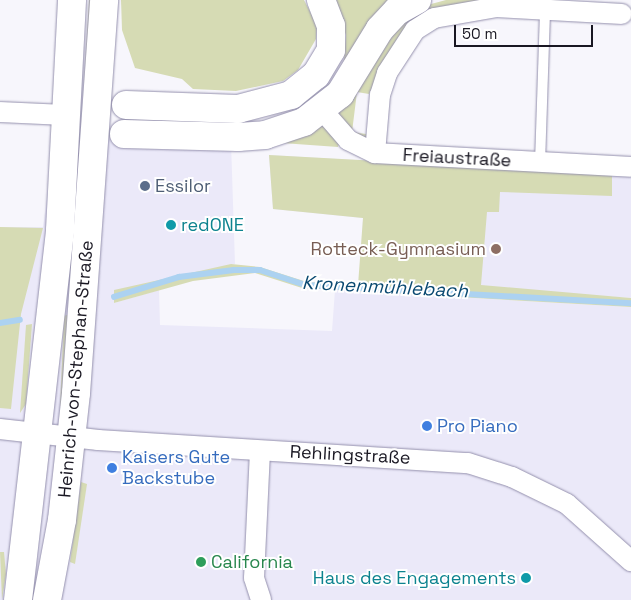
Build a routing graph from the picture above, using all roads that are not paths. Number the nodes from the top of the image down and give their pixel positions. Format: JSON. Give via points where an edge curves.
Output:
{"nodes":[{"id":1,"x":321,"y":0,"type":"edge"},
{"id":2,"x":417,"y":0,"type":"edge"},
{"id":3,"x":72,"y":2,"type":"edge"},
{"id":4,"x":103,"y":3,"type":"edge"},
{"id":5,"x":546,"y":9,"type":"junction"},
{"id":6,"x":622,"y":14,"type":"dead end"},
{"id":7,"x":98,"y":103,"type":"junction"},
{"id":8,"x":323,"y":111,"type":"junction"},
{"id":9,"x":0,"y":112,"type":"edge"},
{"id":10,"x":66,"y":115,"type":"junction"},
{"id":11,"x":96,"y":136,"type":"junction"},
{"id":12,"x":375,"y":153,"type":"junction"},
{"id":13,"x":540,"y":163,"type":"junction"},
{"id":14,"x":631,"y":167,"type":"edge"},
{"id":15,"x":0,"y":429,"type":"edge"},
{"id":16,"x":38,"y":432,"type":"junction"},
{"id":17,"x":71,"y":437,"type":"junction"},
{"id":18,"x":260,"y":451,"type":"junction"},
{"id":19,"x":631,"y":562,"type":"edge"},
{"id":20,"x":18,"y":600,"type":"edge"},
{"id":21,"x":47,"y":600,"type":"edge"},
{"id":22,"x":261,"y":600,"type":"edge"}],
"edges":[{"from":1,"to":7,"type":"main road","via":[[331,26],[332,50],[316,76],[291,95],[238,109]]},
{"from":2,"to":8,"type":"main road","via":[[380,29],[354,76]]},
{"from":3,"to":10,"type":"main road","name":"Heinrich-von-Stephan-Straße"},
{"from":4,"to":7,"type":"main road","name":"Heinrich-von-Stephan-Straße"},
{"from":5,"to":6,"type":"street"},
{"from":5,"to":12,"type":"street","via":[[474,8],[434,18],[415,30],[387,73],[380,95]]},
{"from":5,"to":13,"type":"lane"},
{"from":7,"to":10,"type":"main road"},
{"from":7,"to":11,"type":"main road","name":"Heinrich-von-Stephan-Straße"},
{"from":8,"to":11,"type":"main road","via":[[264,135]]},
{"from":8,"to":12,"type":"street","name":"Freiaustraße","via":[[348,140]]},
{"from":9,"to":10,"type":"street"},
{"from":10,"to":11,"type":"main road"},
{"from":10,"to":16,"type":"main road","name":"Heinrich-von-Stephan-Straße"},
{"from":11,"to":17,"type":"main road","name":"Heinrich-von-Stephan-Straße"},
{"from":12,"to":13,"type":"street","name":"Freiaustraße"},
{"from":13,"to":14,"type":"street","name":"Freiaustraße"},
{"from":15,"to":16,"type":"street","name":"Heinrich-von-Stephan-Straße"},
{"from":16,"to":17,"type":"street","name":"Rehlingstraße"},
{"from":16,"to":20,"type":"main road","name":"Heinrich-von-Stephan-Straße"},
{"from":17,"to":18,"type":"street","name":"Rehlingstraße"},
{"from":17,"to":21,"type":"main road","name":"Heinrich-von-Stephan-Straße"},
{"from":18,"to":19,"type":"street","name":"Rehlingstraße","via":[[468,463],[512,477],[568,504]]},
{"from":18,"to":22,"type":"street","via":[[254,578]]}]}
